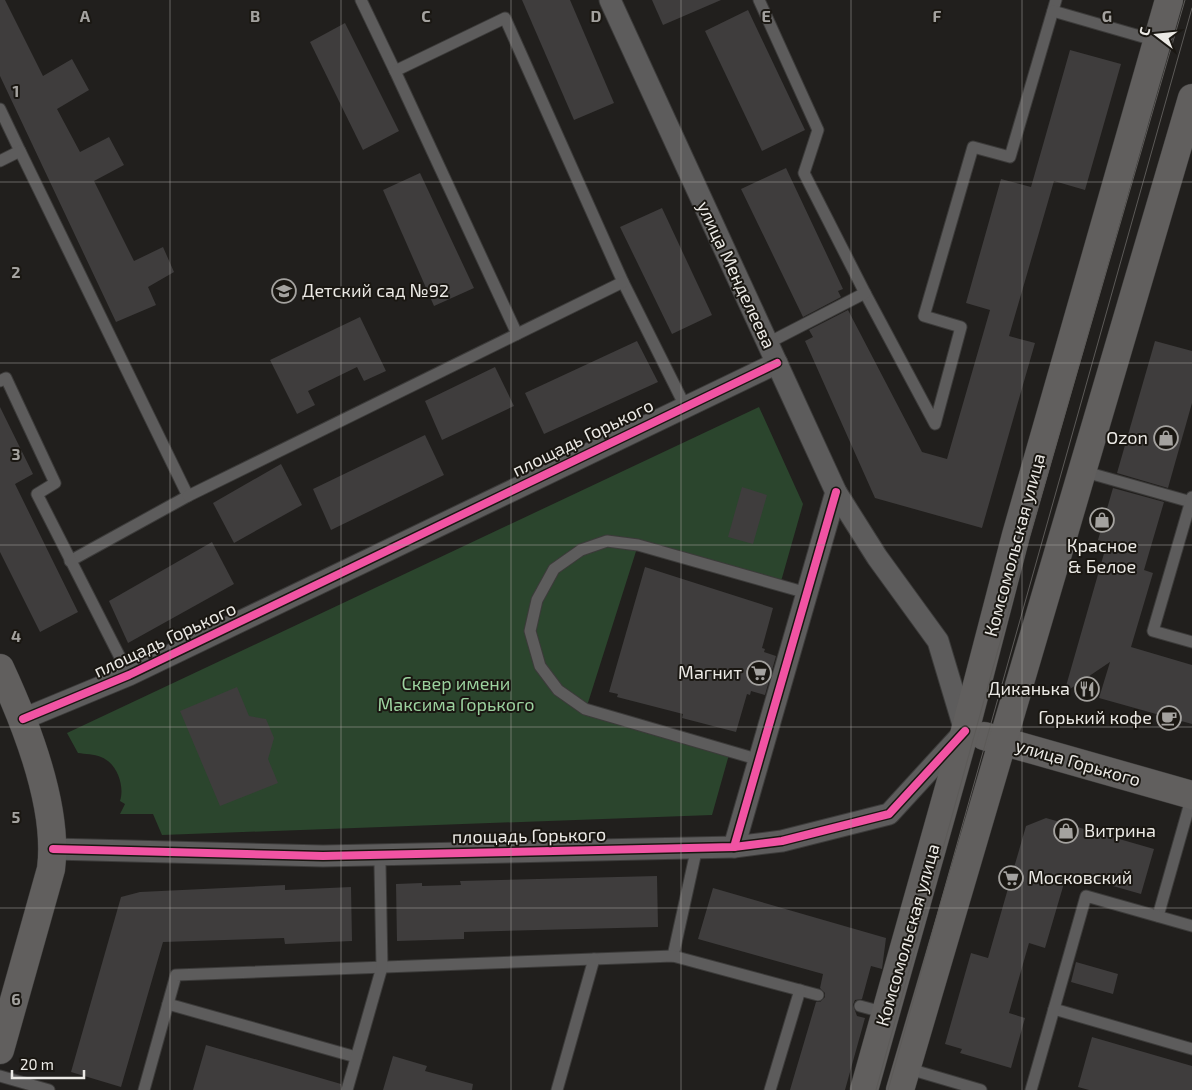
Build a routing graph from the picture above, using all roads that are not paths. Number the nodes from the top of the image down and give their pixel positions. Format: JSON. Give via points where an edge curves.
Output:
{"nodes":[{"id":1,"x":361,"y":0,"type":"edge"},
{"id":2,"x":610,"y":0,"type":"edge"},
{"id":3,"x":759,"y":0,"type":"edge"},
{"id":4,"x":1169,"y":0,"type":"edge"},
{"id":5,"x":1054,"y":5,"type":"edge"},
{"id":6,"x":1157,"y":41,"type":"junction"},
{"id":7,"x":394,"y":71,"type":"junction"},
{"id":8,"x":1192,"y":98,"type":"edge"},
{"id":9,"x":0,"y":109,"type":"edge"},
{"id":10,"x":20,"y":151,"type":"junction"},
{"id":11,"x":0,"y":161,"type":"edge"},
{"id":12,"x":623,"y":282,"type":"junction"},
{"id":13,"x":865,"y":293,"type":"junction"},
{"id":14,"x":516,"y":334,"type":"junction"},
{"id":15,"x":768,"y":343,"type":"junction"},
{"id":16,"x":777,"y":363,"type":"junction"},
{"id":17,"x":0,"y":381,"type":"edge"},
{"id":18,"x":685,"y":406,"type":"junction"},
{"id":19,"x":1082,"y":470,"type":"junction"},
{"id":20,"x":836,"y":492,"type":"junction"},
{"id":21,"x":188,"y":496,"type":"junction"},
{"id":22,"x":1191,"y":500,"type":"edge"},
{"id":23,"x":70,"y":561,"type":"junction"},
{"id":24,"x":806,"y":593,"type":"junction"},
{"id":25,"x":1192,"y":642,"type":"edge"},
{"id":26,"x":0,"y":668,"type":"edge"},
{"id":27,"x":129,"y":675,"type":"junction"},
{"id":28,"x":23,"y":719,"type":"junction"},
{"id":29,"x":965,"y":731,"type":"junction"},
{"id":30,"x":1003,"y":741,"type":"junction"},
{"id":31,"x":760,"y":760,"type":"junction"},
{"id":32,"x":1192,"y":796,"type":"edge"},
{"id":33,"x":697,"y":847,"type":"junction"},
{"id":34,"x":734,"y":847,"type":"junction"},
{"id":35,"x":53,"y":850,"type":"junction"},
{"id":36,"x":380,"y":865,"type":"dead end"},
{"id":37,"x":1158,"y":916,"type":"junction"},
{"id":38,"x":1192,"y":926,"type":"edge"},
{"id":39,"x":673,"y":956,"type":"junction"},
{"id":40,"x":594,"y":959,"type":"junction"},
{"id":41,"x":382,"y":967,"type":"junction"},
{"id":42,"x":800,"y":990,"type":"junction"},
{"id":43,"x":818,"y":995,"type":"dead end"},
{"id":44,"x":168,"y":1004,"type":"junction"},
{"id":45,"x":860,"y":1006,"type":"dead end"},
{"id":46,"x":1054,"y":1009,"type":"junction"},
{"id":47,"x":886,"y":1013,"type":"junction"},
{"id":48,"x":1192,"y":1049,"type":"edge"},
{"id":49,"x":0,"y":1050,"type":"edge"},
{"id":50,"x":356,"y":1057,"type":"junction"},
{"id":51,"x":0,"y":1076,"type":"edge"},
{"id":52,"x":903,"y":1079,"type":"edge"},
{"id":53,"x":49,"y":1090,"type":"edge"},
{"id":54,"x":144,"y":1090,"type":"edge"},
{"id":55,"x":347,"y":1090,"type":"edge"},
{"id":56,"x":557,"y":1090,"type":"edge"},
{"id":57,"x":770,"y":1090,"type":"edge"},
{"id":58,"x":864,"y":1090,"type":"edge"},
{"id":59,"x":981,"y":1090,"type":"edge"},
{"id":60,"x":1030,"y":1090,"type":"edge"}],
"edges":[{"from":1,"to":7,"type":"lane"},
{"from":2,"to":15,"type":"street","name":"улица Менделеева"},
{"from":3,"to":13,"type":"lane","via":[[818,130],[804,173]]},
{"from":4,"to":6,"type":"main road","name":"Комсомольская улица"},
{"from":5,"to":6,"type":"lane"},
{"from":5,"to":13,"type":"lane","via":[[1010,158],[972,147],[926,307],[924,316],[962,327],[935,424]]},
{"from":6,"to":29,"type":"main road","name":"Комсомольская улица","via":[[1016,534]]},
{"from":7,"to":12,"type":"lane","via":[[505,18]]},
{"from":7,"to":14,"type":"lane"},
{"from":8,"to":19,"type":"main road","name":"Комсомольская улица"},
{"from":9,"to":10,"type":"lane"},
{"from":10,"to":11,"type":"lane"},
{"from":10,"to":21,"type":"lane"},
{"from":12,"to":14,"type":"lane"},
{"from":12,"to":18,"type":"lane"},
{"from":13,"to":15,"type":"lane"},
{"from":14,"to":21,"type":"lane"},
{"from":15,"to":16,"type":"street","name":"улица Менделеева"},
{"from":16,"to":18,"type":"street","name":"площадь Горького"},
{"from":16,"to":20,"type":"street","name":"улица Менделеева"},
{"from":17,"to":23,"type":"lane","via":[[6,378],[56,483],[37,494]]},
{"from":18,"to":27,"type":"street","name":"площадь Горького"},
{"from":19,"to":22,"type":"lane"},
{"from":19,"to":30,"type":"main road","name":"Комсомольская улица"},
{"from":20,"to":24,"type":"street"},
{"from":20,"to":29,"type":"street","name":"улица Менделеева","via":[[877,557],[938,641]]},
{"from":21,"to":23,"type":"lane"},
{"from":22,"to":25,"type":"lane","via":[[1153,631]]},
{"from":23,"to":27,"type":"lane"},
{"from":24,"to":31,"type":"street"},
{"from":24,"to":31,"type":"lane","via":[[638,545],[607,541],[581,550],[554,570],[537,600],[530,631],[540,666],[558,690],[585,709]]},
{"from":26,"to":28,"type":"main road"},
{"from":27,"to":28,"type":"street","name":"площадь Горького"},
{"from":28,"to":35,"type":"main road","via":[[51,817]]},
{"from":29,"to":30,"type":"main road","name":"улица Горького"},
{"from":29,"to":34,"type":"street","name":"площадь Горького","via":[[889,814],[782,841]]},
{"from":29,"to":47,"type":"main road","name":"Комсомольская улица"},
{"from":30,"to":32,"type":"main road","name":"улица Горького"},
{"from":30,"to":52,"type":"main road","name":"Комсомольская улица"},
{"from":31,"to":34,"type":"street"},
{"from":32,"to":37,"type":"lane"},
{"from":33,"to":34,"type":"street","name":"площадь Горького"},
{"from":33,"to":35,"type":"street","name":"площадь Горького","via":[[323,856]]},
{"from":33,"to":39,"type":"lane"},
{"from":35,"to":49,"type":"main road","via":[[51,869]]},
{"from":36,"to":41,"type":"lane"},
{"from":37,"to":38,"type":"lane"},
{"from":37,"to":46,"type":"lane","via":[[1086,896]]},
{"from":39,"to":40,"type":"lane"},
{"from":39,"to":42,"type":"lane"},
{"from":40,"to":41,"type":"lane"},
{"from":40,"to":56,"type":"lane"},
{"from":41,"to":44,"type":"lane","via":[[176,975]]},
{"from":41,"to":50,"type":"lane"},
{"from":42,"to":43,"type":"lane"},
{"from":42,"to":57,"type":"lane"},
{"from":44,"to":50,"type":"lane"},
{"from":44,"to":54,"type":"lane"},
{"from":45,"to":47,"type":"lane"},
{"from":46,"to":48,"type":"lane"},
{"from":46,"to":60,"type":"lane"},
{"from":47,"to":58,"type":"main road","name":"Комсомольская улица"},
{"from":50,"to":55,"type":"lane"},
{"from":51,"to":53,"type":"lane"},
{"from":52,"to":59,"type":"lane"}]}
